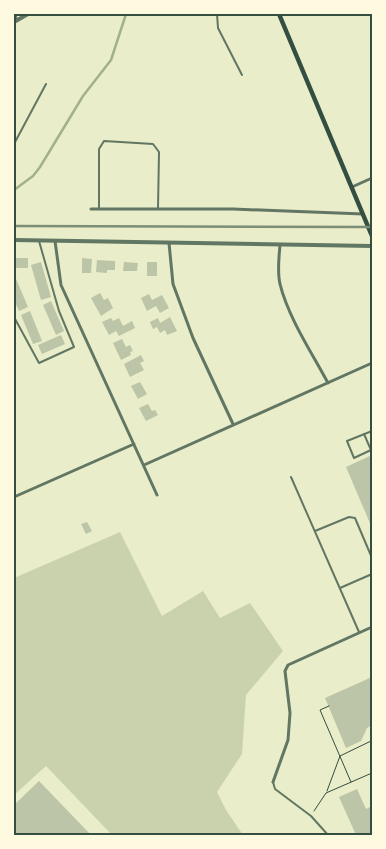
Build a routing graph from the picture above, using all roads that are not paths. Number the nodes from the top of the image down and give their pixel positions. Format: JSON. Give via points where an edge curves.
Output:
{"nodes":[{"id":1,"x":14,"y":14,"type":"edge"},
{"id":2,"x":28,"y":14,"type":"edge"},
{"id":3,"x":217,"y":14,"type":"edge"},
{"id":4,"x":279,"y":14,"type":"edge"},
{"id":5,"x":15,"y":22,"type":"edge"},
{"id":6,"x":242,"y":75,"type":"dead end"},
{"id":7,"x":46,"y":84,"type":"dead end"},
{"id":8,"x":14,"y":144,"type":"edge"},
{"id":9,"x":372,"y":178,"type":"edge"},
{"id":10,"x":352,"y":187,"type":"junction"},
{"id":11,"x":91,"y":209,"type":"dead end"},
{"id":12,"x":99,"y":209,"type":"junction"},
{"id":13,"x":158,"y":209,"type":"junction"},
{"id":14,"x":363,"y":214,"type":"junction"},
{"id":15,"x":372,"y":236,"type":"edge"},
{"id":16,"x":14,"y":240,"type":"edge"},
{"id":17,"x":39,"y":241,"type":"junction"},
{"id":18,"x":55,"y":241,"type":"junction"},
{"id":19,"x":169,"y":243,"type":"junction"},
{"id":20,"x":280,"y":245,"type":"junction"},
{"id":21,"x":372,"y":246,"type":"edge"},
{"id":22,"x":14,"y":317,"type":"edge"},
{"id":23,"x":372,"y":363,"type":"edge"},
{"id":24,"x":328,"y":383,"type":"junction"},
{"id":25,"x":233,"y":424,"type":"junction"},
{"id":26,"x":372,"y":431,"type":"edge"},
{"id":27,"x":364,"y":434,"type":"junction"},
{"id":28,"x":134,"y":444,"type":"junction"},
{"id":29,"x":144,"y":465,"type":"junction"},
{"id":30,"x":291,"y":477,"type":"dead end"},
{"id":31,"x":157,"y":495,"type":"dead end"},
{"id":32,"x":14,"y":497,"type":"edge"},
{"id":33,"x":315,"y":531,"type":"junction"},
{"id":34,"x":372,"y":558,"type":"edge"},
{"id":35,"x":372,"y":574,"type":"edge"},
{"id":36,"x":340,"y":588,"type":"junction"},
{"id":37,"x":372,"y":627,"type":"edge"},
{"id":38,"x":359,"y":632,"type":"junction"},
{"id":39,"x":273,"y":782,"type":"joint"},
{"id":40,"x":328,"y":835,"type":"edge"}],
"edges":[{"from":1,"to":5,"type":"street"},
{"from":2,"to":5,"type":"street"},
{"from":3,"to":6,"type":"lane","via":[[218,28]]},
{"from":4,"to":10,"type":"main road"},
{"from":7,"to":8,"type":"lane"},
{"from":9,"to":10,"type":"street"},
{"from":10,"to":14,"type":"main road"},
{"from":11,"to":12,"type":"street"},
{"from":12,"to":13,"type":"street"},
{"from":12,"to":13,"type":"lane","via":[[99,149],[104,141],[153,144],[157,147]]},
{"from":13,"to":14,"type":"street"},
{"from":14,"to":15,"type":"main road"},
{"from":16,"to":17,"type":"street"},
{"from":17,"to":18,"type":"street"},
{"from":17,"to":22,"type":"lane","via":[[58,310],[74,348],[39,363]]},
{"from":18,"to":19,"type":"street"},
{"from":18,"to":28,"type":"street","via":[[61,285]]},
{"from":19,"to":20,"type":"street"},
{"from":19,"to":25,"type":"street","via":[[173,284],[193,338]]},
{"from":20,"to":21,"type":"street"},
{"from":20,"to":24,"type":"street","via":[[280,285]]},
{"from":23,"to":24,"type":"street"},
{"from":24,"to":25,"type":"street"},
{"from":25,"to":29,"type":"street"},
{"from":26,"to":27,"type":"lane"},
{"from":27,"to":27,"type":"lane","via":[[347,441],[354,458],[371,450]]},
{"from":28,"to":29,"type":"street"},
{"from":28,"to":32,"type":"street"},
{"from":29,"to":31,"type":"street"},
{"from":30,"to":33,"type":"lane"},
{"from":33,"to":34,"type":"lane","via":[[349,517],[355,518]]},
{"from":33,"to":36,"type":"lane"},
{"from":35,"to":36,"type":"lane"},
{"from":36,"to":38,"type":"lane"},
{"from":37,"to":38,"type":"street"},
{"from":38,"to":39,"type":"street","via":[[288,665],[284,671],[290,713],[288,740]]},
{"from":39,"to":40,"type":"lane","via":[[275,789],[311,816]]}]}
